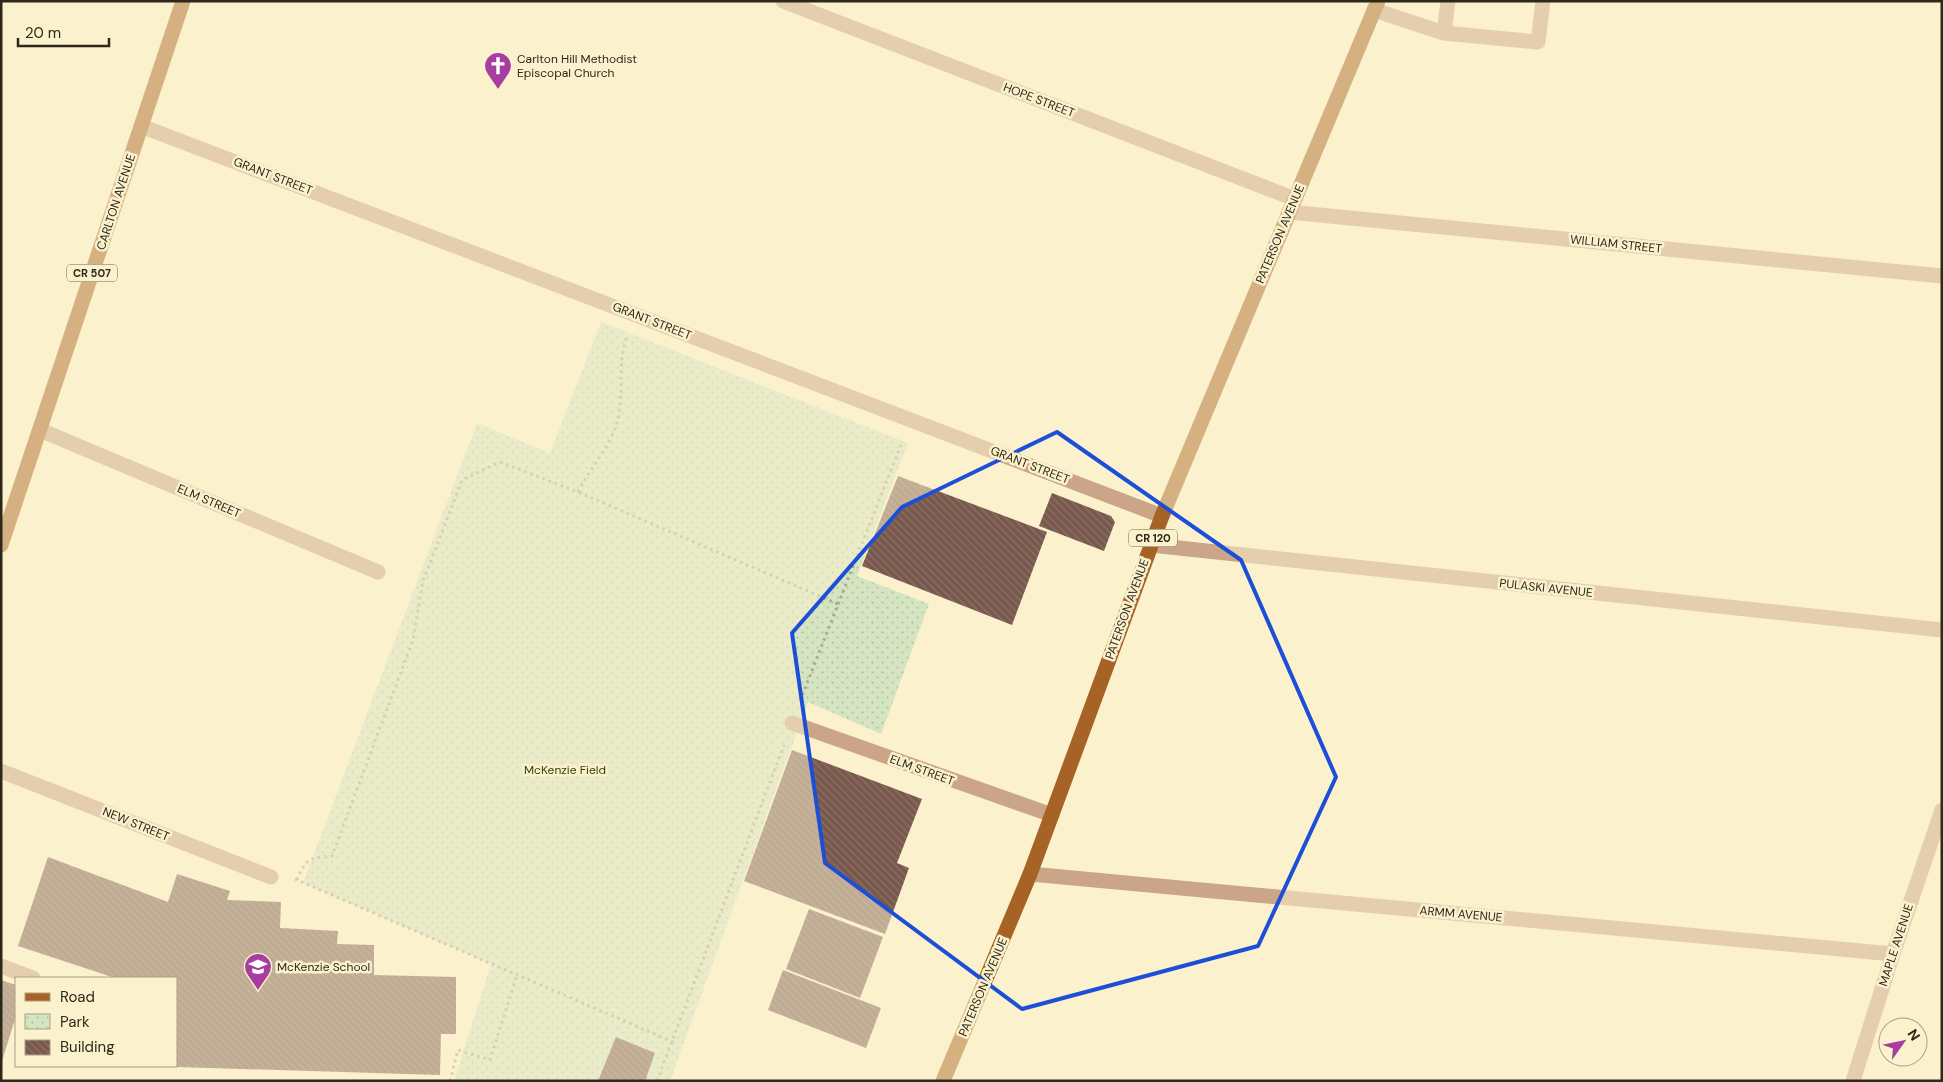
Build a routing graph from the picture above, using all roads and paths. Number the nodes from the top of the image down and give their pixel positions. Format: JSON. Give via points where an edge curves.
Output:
{"nodes":[{"id":1,"x":182,"y":1,"type":"edge"},
{"id":2,"x":783,"y":1,"type":"edge"},
{"id":3,"x":1448,"y":1,"type":"edge"},
{"id":4,"x":1543,"y":1,"type":"edge"},
{"id":5,"x":1376,"y":5,"type":"edge"},
{"id":6,"x":1444,"y":34,"type":"junction"},
{"id":7,"x":141,"y":126,"type":"junction"},
{"id":8,"x":1292,"y":205,"type":"junction"},
{"id":9,"x":1942,"y":276,"type":"edge"},
{"id":10,"x":634,"y":314,"type":"junction"},
{"id":11,"x":911,"y":420,"type":"junction"},
{"id":12,"x":40,"y":430,"type":"junction"},
{"id":13,"x":578,"y":492,"type":"junction"},
{"id":14,"x":1162,"y":516,"type":"junction"},
{"id":15,"x":1,"y":545,"type":"edge"},
{"id":16,"x":1151,"y":545,"type":"junction"},
{"id":17,"x":378,"y":572,"type":"dead end"},
{"id":18,"x":838,"y":604,"type":"junction"},
{"id":19,"x":1942,"y":630,"type":"edge"},
{"id":20,"x":792,"y":723,"type":"junction"},
{"id":21,"x":1,"y":771,"type":"edge"},
{"id":22,"x":1942,"y":810,"type":"edge"},
{"id":23,"x":1052,"y":816,"type":"junction"},
{"id":24,"x":1030,"y":874,"type":"junction"},
{"id":25,"x":289,"y":877,"type":"dead end"},
{"id":26,"x":271,"y":878,"type":"dead end"},
{"id":27,"x":297,"y":880,"type":"junction"},
{"id":28,"x":1893,"y":954,"type":"junction"},
{"id":29,"x":1,"y":966,"type":"edge"},
{"id":30,"x":517,"y":975,"type":"junction"},
{"id":31,"x":30,"y":977,"type":"edge"},
{"id":32,"x":673,"y":1042,"type":"junction"},
{"id":33,"x":450,"y":1081,"type":"edge"},
{"id":34,"x":656,"y":1081,"type":"edge"},
{"id":35,"x":943,"y":1081,"type":"edge"},
{"id":36,"x":1853,"y":1081,"type":"edge"}],
"edges":[{"from":1,"to":7,"type":"main road","name":"CARLTON AVENUE","number":"CR 507"},
{"from":2,"to":8,"type":"street","name":"HOPE STREET"},
{"from":3,"to":6,"type":"street"},
{"from":4,"to":6,"type":"street","via":[[1538,42]]},
{"from":5,"to":6,"type":"street"},
{"from":5,"to":8,"type":"main road","name":"PATERSON AVENUE","number":"CR 120"},
{"from":7,"to":10,"type":"street","name":"GRANT STREET"},
{"from":7,"to":12,"type":"main road","name":"CARLTON AVENUE","number":"CR 507"},
{"from":8,"to":9,"type":"street","name":"WILLIAM STREET"},
{"from":8,"to":14,"type":"main road","name":"PATERSON AVENUE","number":"CR 120"},
{"from":10,"to":11,"type":"street","name":"GRANT STREET"},
{"from":10,"to":13,"type":"path","via":[[620,361],[620,413],[616,428]]},
{"from":11,"to":14,"type":"street","name":"GRANT STREET"},
{"from":11,"to":18,"type":"path"},
{"from":12,"to":15,"type":"main road","name":"CARLTON AVENUE","number":"CR 507"},
{"from":12,"to":17,"type":"street","name":"ELM STREET"},
{"from":13,"to":18,"type":"path"},
{"from":13,"to":27,"type":"path","via":[[500,462],[462,480],[423,581],[413,640],[332,856],[305,862]]},
{"from":14,"to":16,"type":"main road","name":"PATERSON AVENUE","number":"CR 120"},
{"from":16,"to":19,"type":"street","name":"PULASKI AVENUE"},
{"from":16,"to":23,"type":"main road","name":"PATERSON AVENUE","number":"CR 120"},
{"from":18,"to":20,"type":"path"},
{"from":20,"to":23,"type":"street","name":"ELM STREET"},
{"from":20,"to":32,"type":"path"},
{"from":21,"to":26,"type":"street","name":"NEW STREET"},
{"from":22,"to":28,"type":"street","name":"MAPLE AVENUE"},
{"from":23,"to":24,"type":"main road","name":"PATERSON AVENUE","number":"CR 120"},
{"from":24,"to":28,"type":"street","name":"ARMM AVENUE"},
{"from":24,"to":35,"type":"main road","name":"PATERSON AVENUE","number":"CR 120"},
{"from":25,"to":27,"type":"path"},
{"from":27,"to":30,"type":"path"},
{"from":28,"to":36,"type":"street","name":"MAPLE AVENUE"},
{"from":29,"to":31,"type":"street"},
{"from":30,"to":32,"type":"path"},
{"from":30,"to":33,"type":"path","via":[[490,1060],[458,1050]]},
{"from":32,"to":34,"type":"path"}]}
